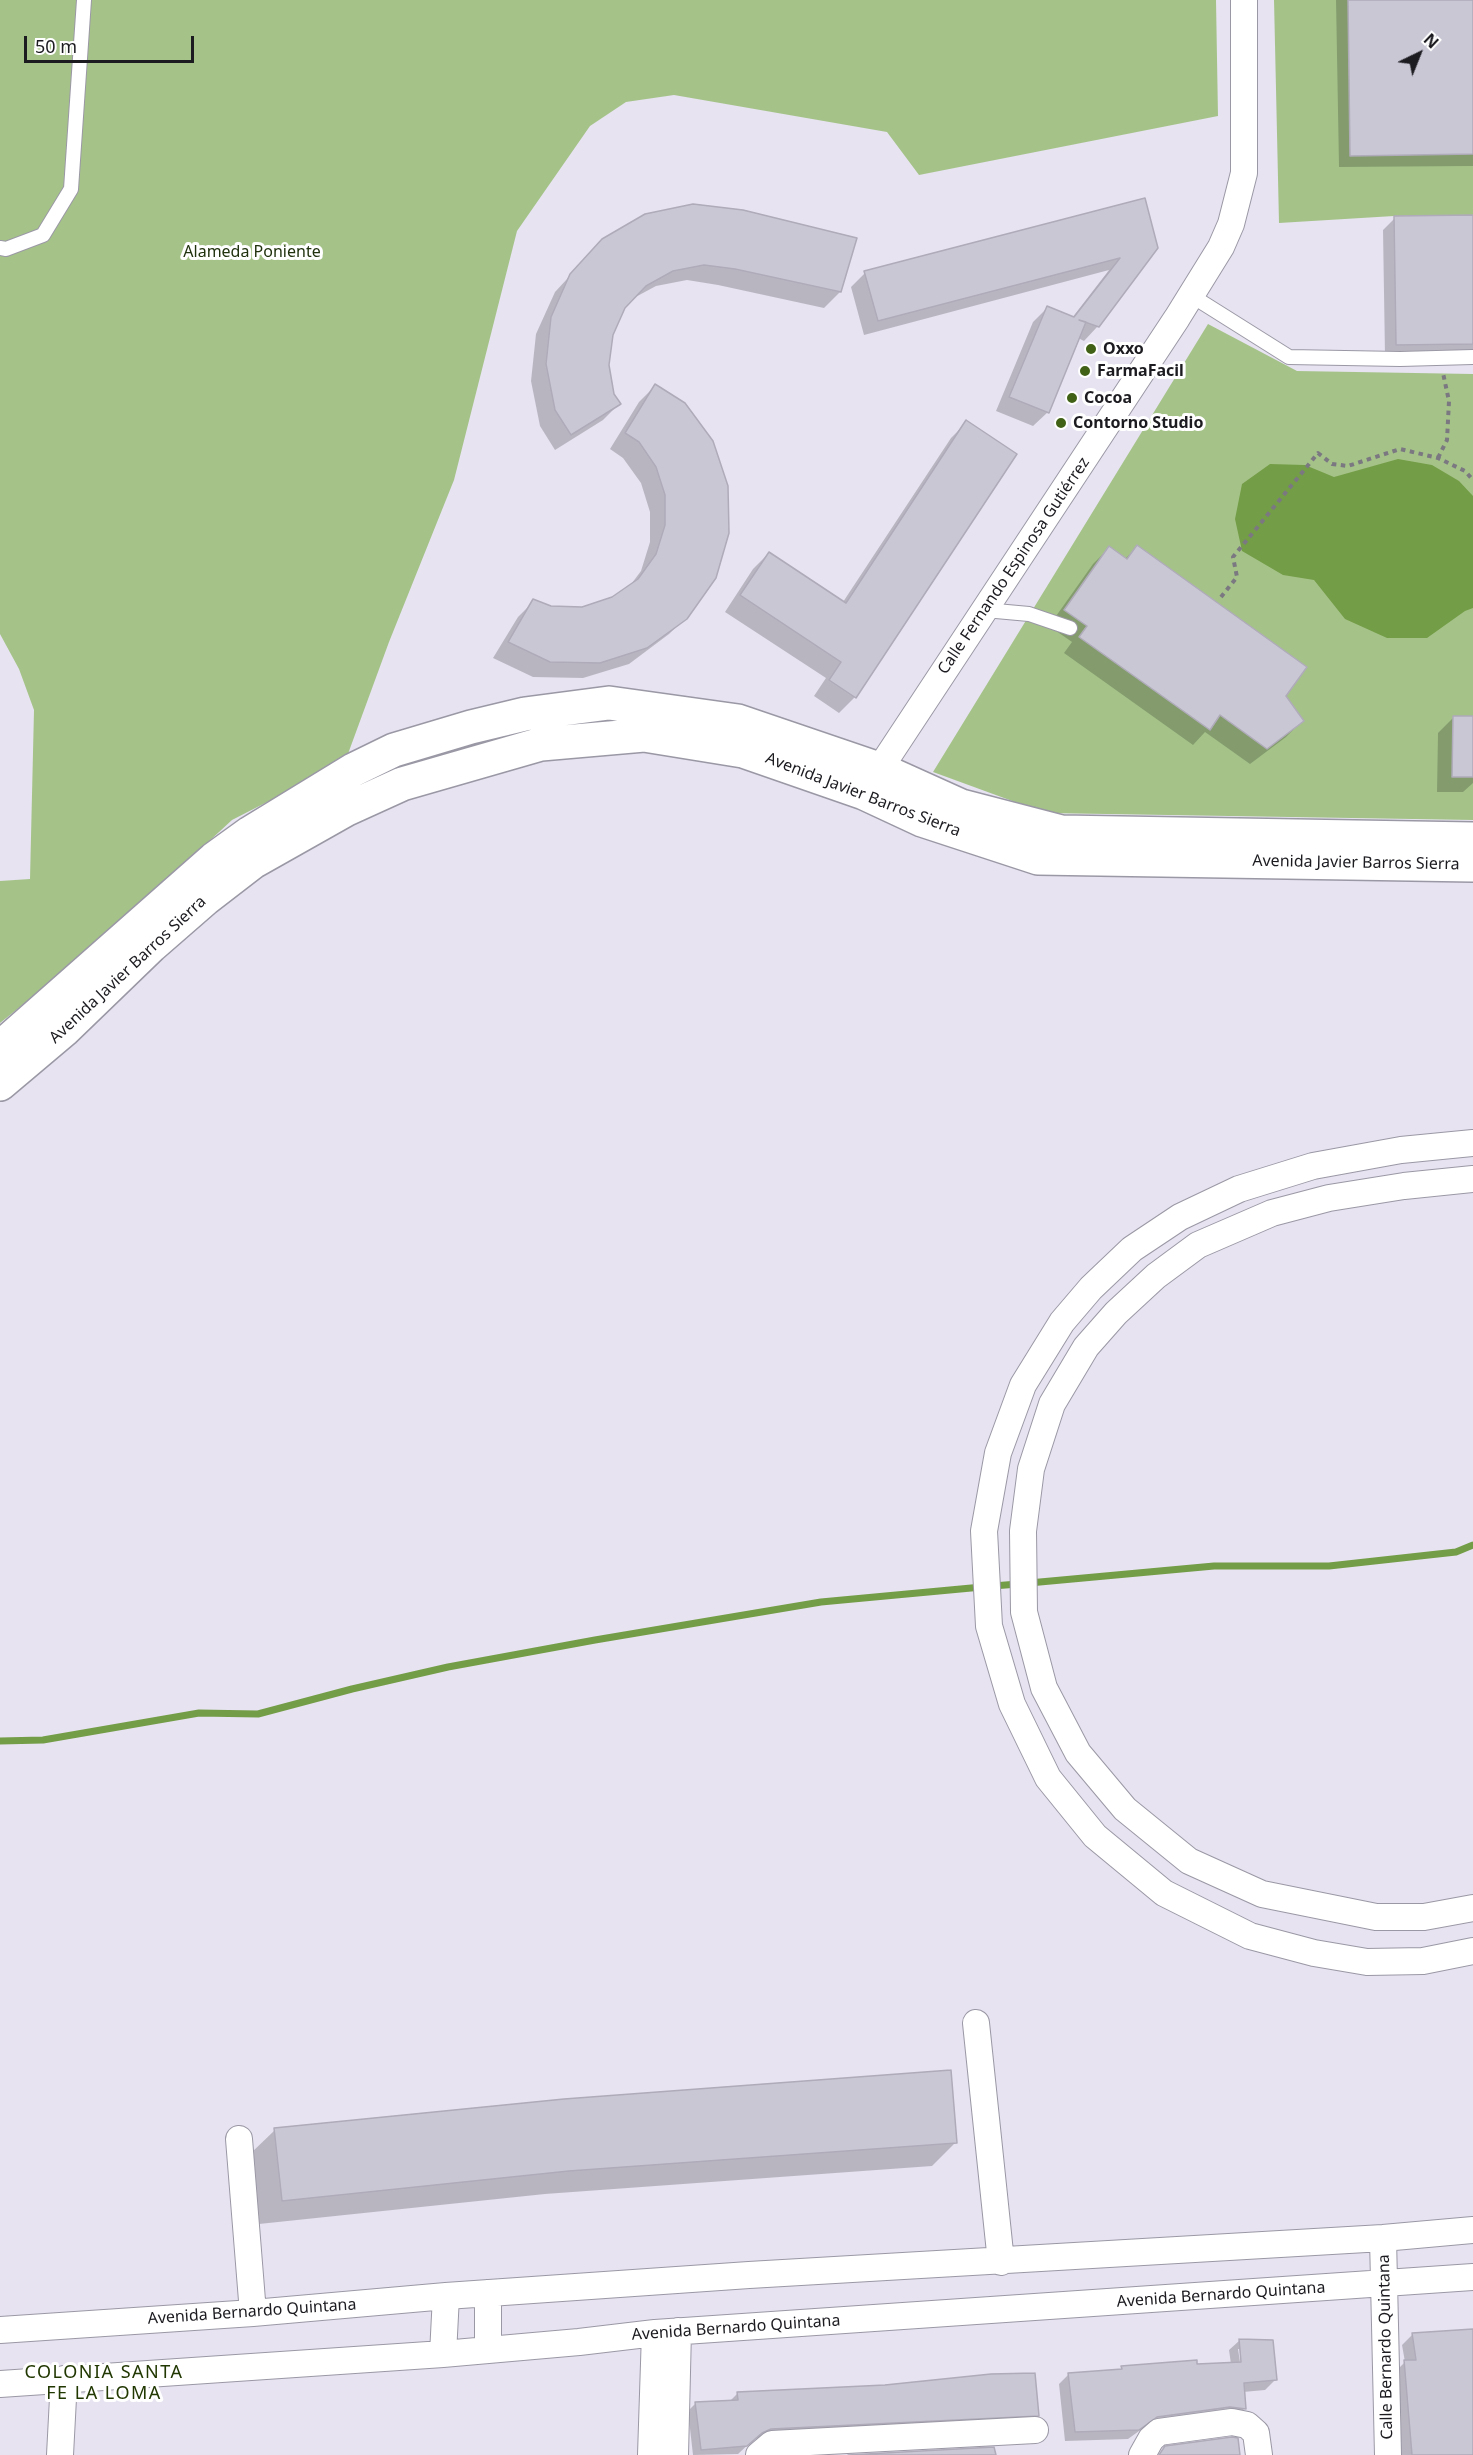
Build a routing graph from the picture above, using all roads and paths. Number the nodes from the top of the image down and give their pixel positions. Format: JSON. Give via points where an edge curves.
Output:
{"nodes":[{"id":1,"x":84,"y":0,"type":"edge"},
{"id":2,"x":1244,"y":0,"type":"edge"},
{"id":3,"x":0,"y":248,"type":"edge"},
{"id":4,"x":1192,"y":296,"type":"junction"},
{"id":5,"x":1473,"y":357,"type":"edge"},
{"id":6,"x":1439,"y":358,"type":"junction"},
{"id":7,"x":1438,"y":458,"type":"junction"},
{"id":8,"x":1473,"y":480,"type":"edge"},
{"id":9,"x":1221,"y":597,"type":"dead end"},
{"id":10,"x":985,"y":610,"type":"junction"},
{"id":11,"x":1070,"y":628,"type":"dead end"},
{"id":12,"x":871,"y":781,"type":"junction"},
{"id":13,"x":1473,"y":839,"type":"edge"},
{"id":14,"x":1369,"y":863,"type":"junction"},
{"id":15,"x":1473,"y":865,"type":"edge"},
{"id":16,"x":1473,"y":878,"type":"edge"},
{"id":17,"x":0,"y":1047,"type":"edge"},
{"id":18,"x":0,"y":1084,"type":"edge"},
{"id":19,"x":1473,"y":1143,"type":"edge"},
{"id":20,"x":1473,"y":1179,"type":"edge"},
{"id":21,"x":1473,"y":1908,"type":"edge"},
{"id":22,"x":1473,"y":1951,"type":"edge"},
{"id":23,"x":976,"y":2023,"type":"dead end"},
{"id":24,"x":239,"y":2139,"type":"dead end"},
{"id":25,"x":1473,"y":2230,"type":"edge"},
{"id":26,"x":1383,"y":2238,"type":"junction"},
{"id":27,"x":1001,"y":2262,"type":"junction"},
{"id":28,"x":1473,"y":2277,"type":"edge"},
{"id":29,"x":1384,"y":2284,"type":"junction"},
{"id":30,"x":488,"y":2293,"type":"junction"},
{"id":31,"x":446,"y":2296,"type":"junction"},
{"id":32,"x":253,"y":2313,"type":"junction"},
{"id":33,"x":0,"y":2330,"type":"edge"},
{"id":34,"x":667,"y":2332,"type":"junction"},
{"id":35,"x":488,"y":2350,"type":"junction"},
{"id":36,"x":443,"y":2354,"type":"junction"},
{"id":37,"x":64,"y":2379,"type":"junction"},
{"id":38,"x":0,"y":2384,"type":"edge"},
{"id":39,"x":1035,"y":2430,"type":"dead end"},
{"id":40,"x":60,"y":2455,"type":"edge"},
{"id":41,"x":651,"y":2455,"type":"edge"},
{"id":42,"x":675,"y":2455,"type":"edge"},
{"id":43,"x":759,"y":2455,"type":"edge"},
{"id":44,"x":1142,"y":2455,"type":"edge"},
{"id":45,"x":1259,"y":2455,"type":"edge"},
{"id":46,"x":1388,"y":2455,"type":"edge"}],
"edges":[{"from":1,"to":3,"type":"lane","via":[[71,189],[43,235]]},
{"from":2,"to":4,"type":"street","name":"Calle Fernando Espinosa Gutiérrez","via":[[1244,173],[1231,224]]},
{"from":4,"to":6,"type":"lane","via":[[1289,357]]},
{"from":4,"to":10,"type":"street","name":"Calle Fernando Espinosa Gutiérrez"},
{"from":5,"to":6,"type":"lane"},
{"from":6,"to":7,"type":"path","via":[[1449,401],[1447,440]]},
{"from":7,"to":8,"type":"path","via":[[1465,471]]},
{"from":7,"to":9,"type":"path","via":[[1400,449],[1348,466],[1332,464],[1318,453],[1233,557],[1236,577]]},
{"from":10,"to":11,"type":"lane","via":[[1029,614]]},
{"from":10,"to":12,"type":"street","name":"Calle Fernando Espinosa Gutiérrez"},
{"from":12,"to":13,"type":"street","name":"Avenida Javier Barros Sierra","via":[[1061,832]]},
{"from":12,"to":14,"type":"street","name":"Avenida Javier Barros Sierra","via":[[922,820],[1038,858]]},
{"from":12,"to":17,"type":"street","name":"Avenida Javier Barros Sierra","via":[[738,721],[609,703],[525,714],[394,750],[353,770],[214,859]]},
{"from":12,"to":18,"type":"street","name":"Avenida Javier Barros Sierra","via":[[743,751],[644,735],[541,744],[402,784],[347,809],[253,862],[151,946],[64,1030]]},
{"from":14,"to":15,"type":"street","name":"Avenida Javier Barros Sierra"},
{"from":14,"to":16,"type":"street"},
{"from":19,"to":22,"type":"street","via":[[1401,1150],[1313,1166],[1239,1189],[1180,1217],[1132,1249],[1062,1322],[1023,1385],[998,1454],[984,1532],[989,1626],[1012,1704],[1048,1778],[1095,1836],[1164,1893],[1250,1936],[1368,1962],[1423,1961]]},
{"from":20,"to":21,"type":"street","via":[[1329,1198],[1272,1213],[1198,1245],[1156,1276],[1086,1347],[1052,1404],[1031,1469],[1023,1531],[1024,1611],[1044,1688],[1078,1753],[1125,1809],[1189,1861],[1262,1894],[1376,1917],[1424,1917]]},
{"from":23,"to":27,"type":"street"},
{"from":24,"to":32,"type":"street"},
{"from":25,"to":26,"type":"street","name":"Avenida Bernardo Quintana"},
{"from":26,"to":27,"type":"street","name":"Avenida Bernardo Quintana"},
{"from":26,"to":29,"type":"street","name":"Calle Bernardo Quintana"},
{"from":27,"to":30,"type":"street","name":"Avenida Bernardo Quintana"},
{"from":28,"to":29,"type":"street","name":"Avenida Bernardo Quintana"},
{"from":29,"to":34,"type":"street","name":"Avenida Bernardo Quintana"},
{"from":29,"to":46,"type":"street","name":"Calle Bernardo Quintana"},
{"from":30,"to":31,"type":"street","name":"Avenida Bernardo Quintana"},
{"from":30,"to":35,"type":"street"},
{"from":31,"to":32,"type":"street","name":"Avenida Bernardo Quintana"},
{"from":31,"to":36,"type":"street"},
{"from":32,"to":33,"type":"street","name":"Avenida Bernardo Quintana"},
{"from":34,"to":35,"type":"street","name":"Avenida Bernardo Quintana"},
{"from":34,"to":41,"type":"street"},
{"from":34,"to":42,"type":"street"},
{"from":35,"to":36,"type":"street","name":"Avenida Bernardo Quintana"},
{"from":36,"to":37,"type":"street","name":"Avenida Bernardo Quintana"},
{"from":37,"to":38,"type":"street","name":"Avenida Bernardo Quintana"},
{"from":37,"to":40,"type":"street"},
{"from":39,"to":43,"type":"street","via":[[772,2444]]},
{"from":44,"to":45,"type":"street","via":[[1159,2432],[1232,2422],[1247,2425],[1256,2433]]}]}
